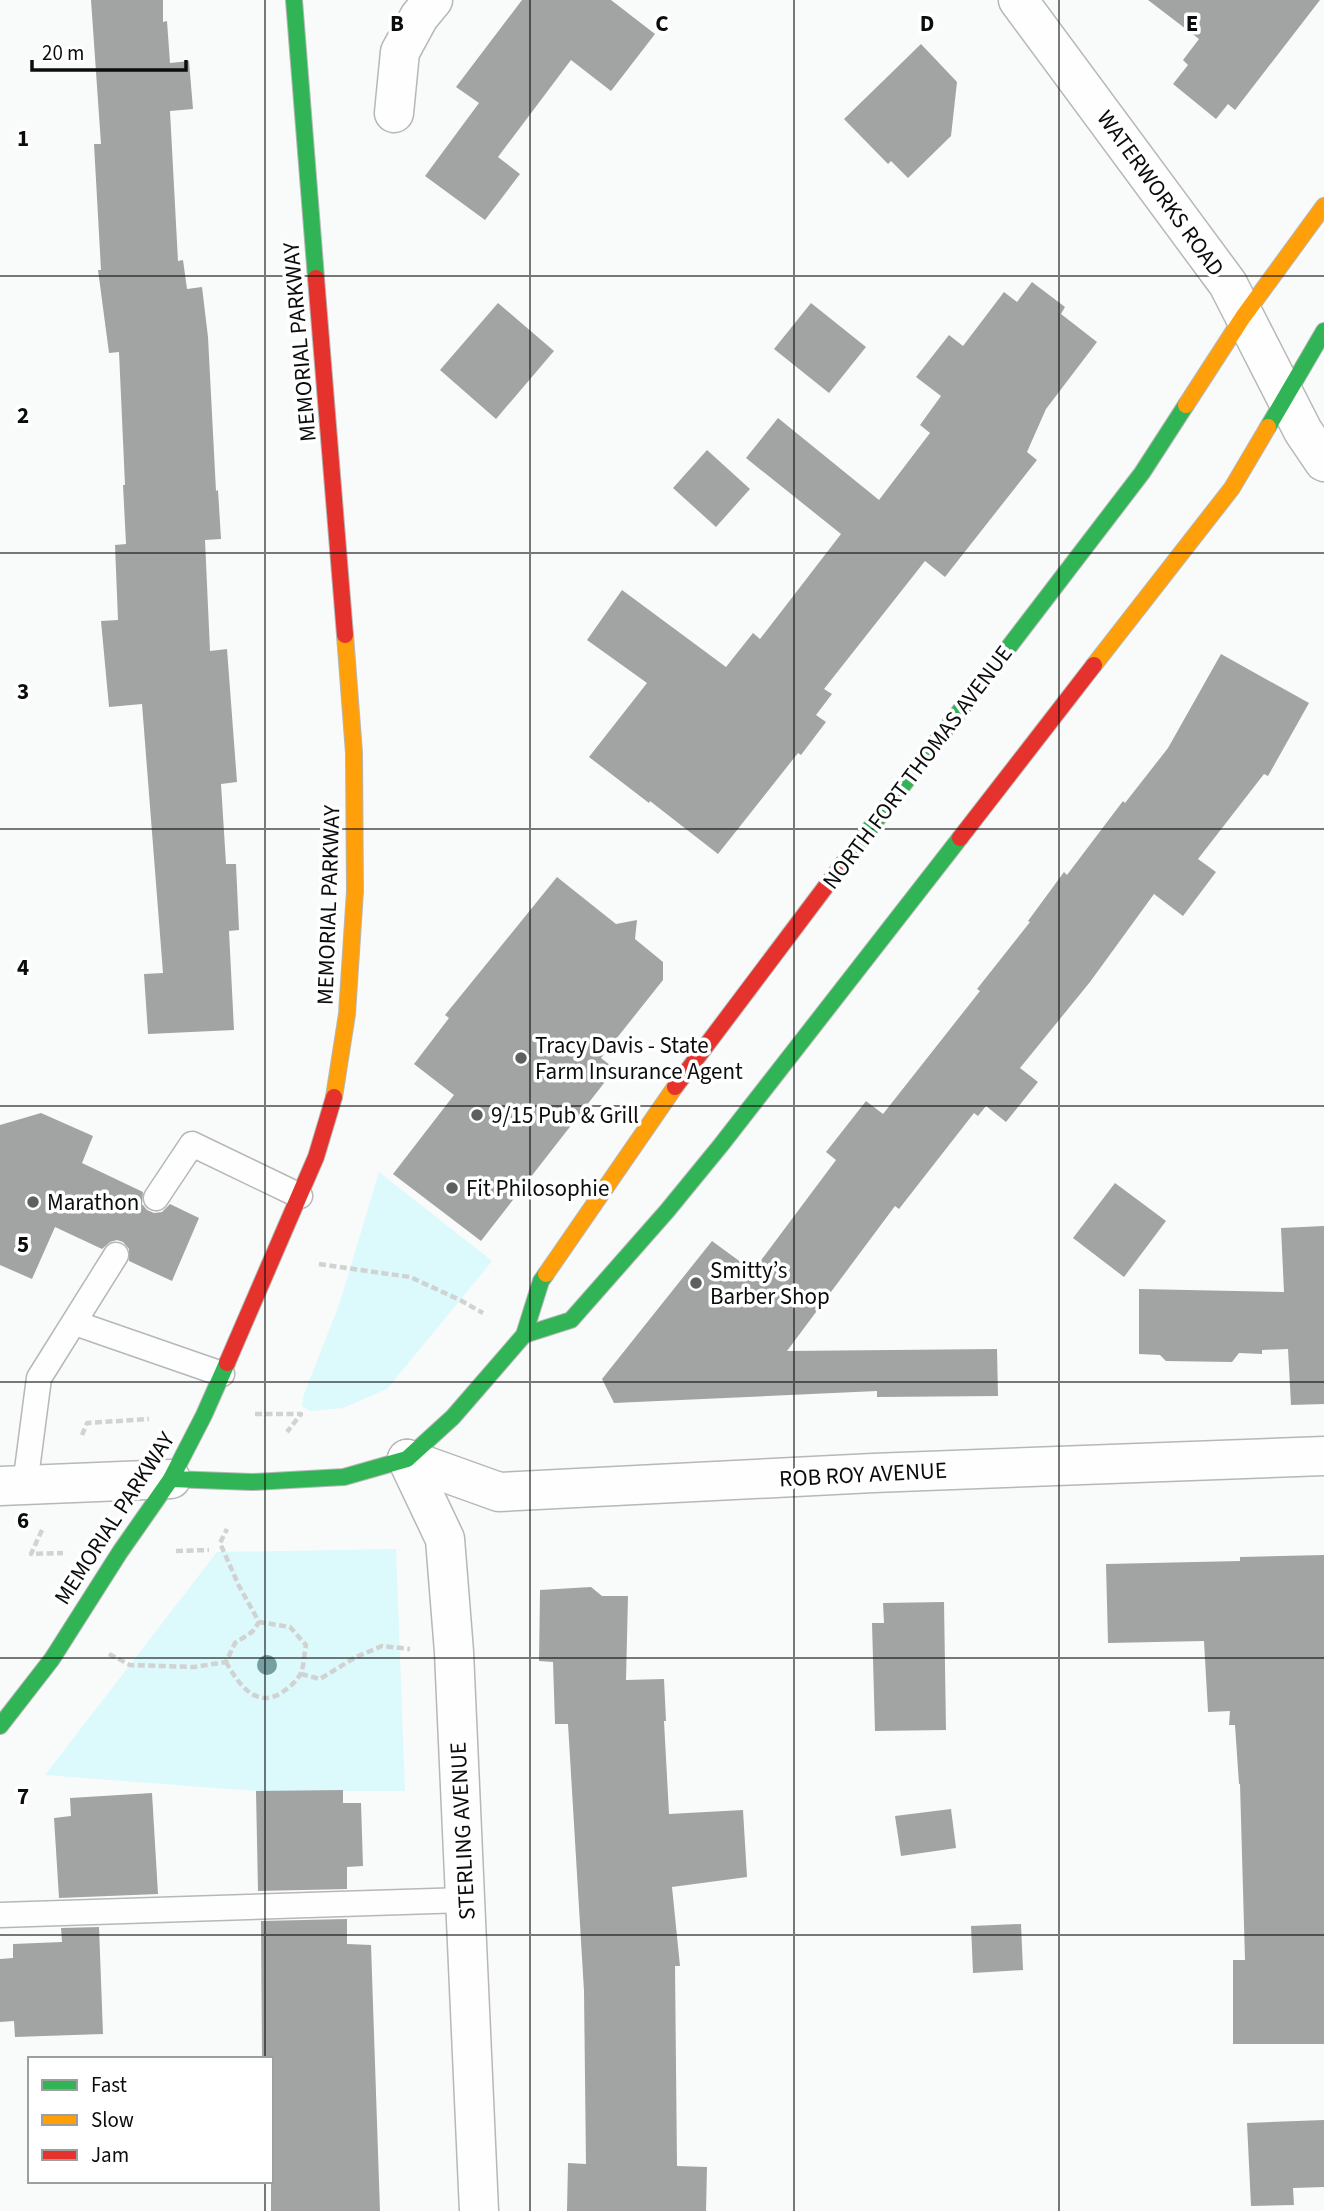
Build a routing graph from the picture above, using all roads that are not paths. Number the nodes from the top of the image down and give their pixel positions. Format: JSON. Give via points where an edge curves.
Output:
{"nodes":[{"id":1,"x":294,"y":0,"type":"edge"},
{"id":2,"x":433,"y":0,"type":"edge"},
{"id":3,"x":1018,"y":0,"type":"edge"},
{"id":4,"x":394,"y":113,"type":"dead end"},
{"id":5,"x":1324,"y":206,"type":"edge"},
{"id":6,"x":1243,"y":317,"type":"junction"},
{"id":7,"x":1324,"y":331,"type":"edge"},
{"id":8,"x":1286,"y":398,"type":"junction"},
{"id":9,"x":1324,"y":462,"type":"edge"},
{"id":10,"x":300,"y":1196,"type":"junction"},
{"id":11,"x":156,"y":1198,"type":"dead end"},
{"id":12,"x":116,"y":1255,"type":"dead end"},
{"id":13,"x":75,"y":1323,"type":"junction"},
{"id":14,"x":524,"y":1335,"type":"junction"},
{"id":15,"x":222,"y":1374,"type":"junction"},
{"id":16,"x":1324,"y":1456,"type":"edge"},
{"id":17,"x":407,"y":1459,"type":"junction"},
{"id":18,"x":171,"y":1479,"type":"junction"},
{"id":19,"x":13,"y":1485,"type":"edge"},
{"id":20,"x":0,"y":1726,"type":"edge"},
{"id":21,"x":465,"y":1900,"type":"junction"},
{"id":22,"x":0,"y":1915,"type":"edge"},
{"id":23,"x":479,"y":2211,"type":"edge"}],
"edges":[{"from":1,"to":10,"type":"street","name":"MEMORIAL PARKWAY","via":[[354,753],[355,837],[352,957],[339,1069],[333,1107]]},
{"from":2,"to":4,"type":"street","via":[[400,52]]},
{"from":3,"to":6,"type":"street","name":"WATERWORKS ROAD","via":[[1228,284]]},
{"from":5,"to":6,"type":"street","name":"NORTH FORT THOMAS AVENUE"},
{"from":6,"to":8,"type":"street","name":"WATERWORKS ROAD"},
{"from":6,"to":14,"type":"street","name":"NORTH FORT THOMAS AVENUE","via":[[1142,473],[646,1127],[541,1281]]},
{"from":7,"to":8,"type":"street"},
{"from":8,"to":9,"type":"street","name":"WATERWORKS ROAD"},
{"from":8,"to":14,"type":"street","via":[[1232,488],[667,1211],[571,1320]]},
{"from":10,"to":11,"type":"lane","via":[[192,1144]]},
{"from":10,"to":15,"type":"street","name":"MEMORIAL PARKWAY"},
{"from":12,"to":13,"type":"lane"},
{"from":13,"to":15,"type":"lane"},
{"from":13,"to":19,"type":"lane","via":[[39,1378]]},
{"from":14,"to":17,"type":"street","name":"NORTH FORT THOMAS AVENUE","via":[[453,1417]]},
{"from":15,"to":18,"type":"street","name":"MEMORIAL PARKWAY"},
{"from":16,"to":17,"type":"street","name":"ROB ROY AVENUE","via":[[499,1492]]},
{"from":17,"to":18,"type":"street","name":"NORTH FORT THOMAS AVENUE","via":[[344,1477],[252,1482]]},
{"from":17,"to":21,"type":"street","name":"STERLING AVENUE","via":[[445,1539]]},
{"from":18,"to":19,"type":"street","name":"NORTH FORT THOMAS AVENUE"},
{"from":18,"to":20,"type":"street","name":"MEMORIAL PARKWAY","via":[[52,1659]]},
{"from":21,"to":22,"type":"lane"},
{"from":21,"to":23,"type":"street","name":"STERLING AVENUE"}]}
